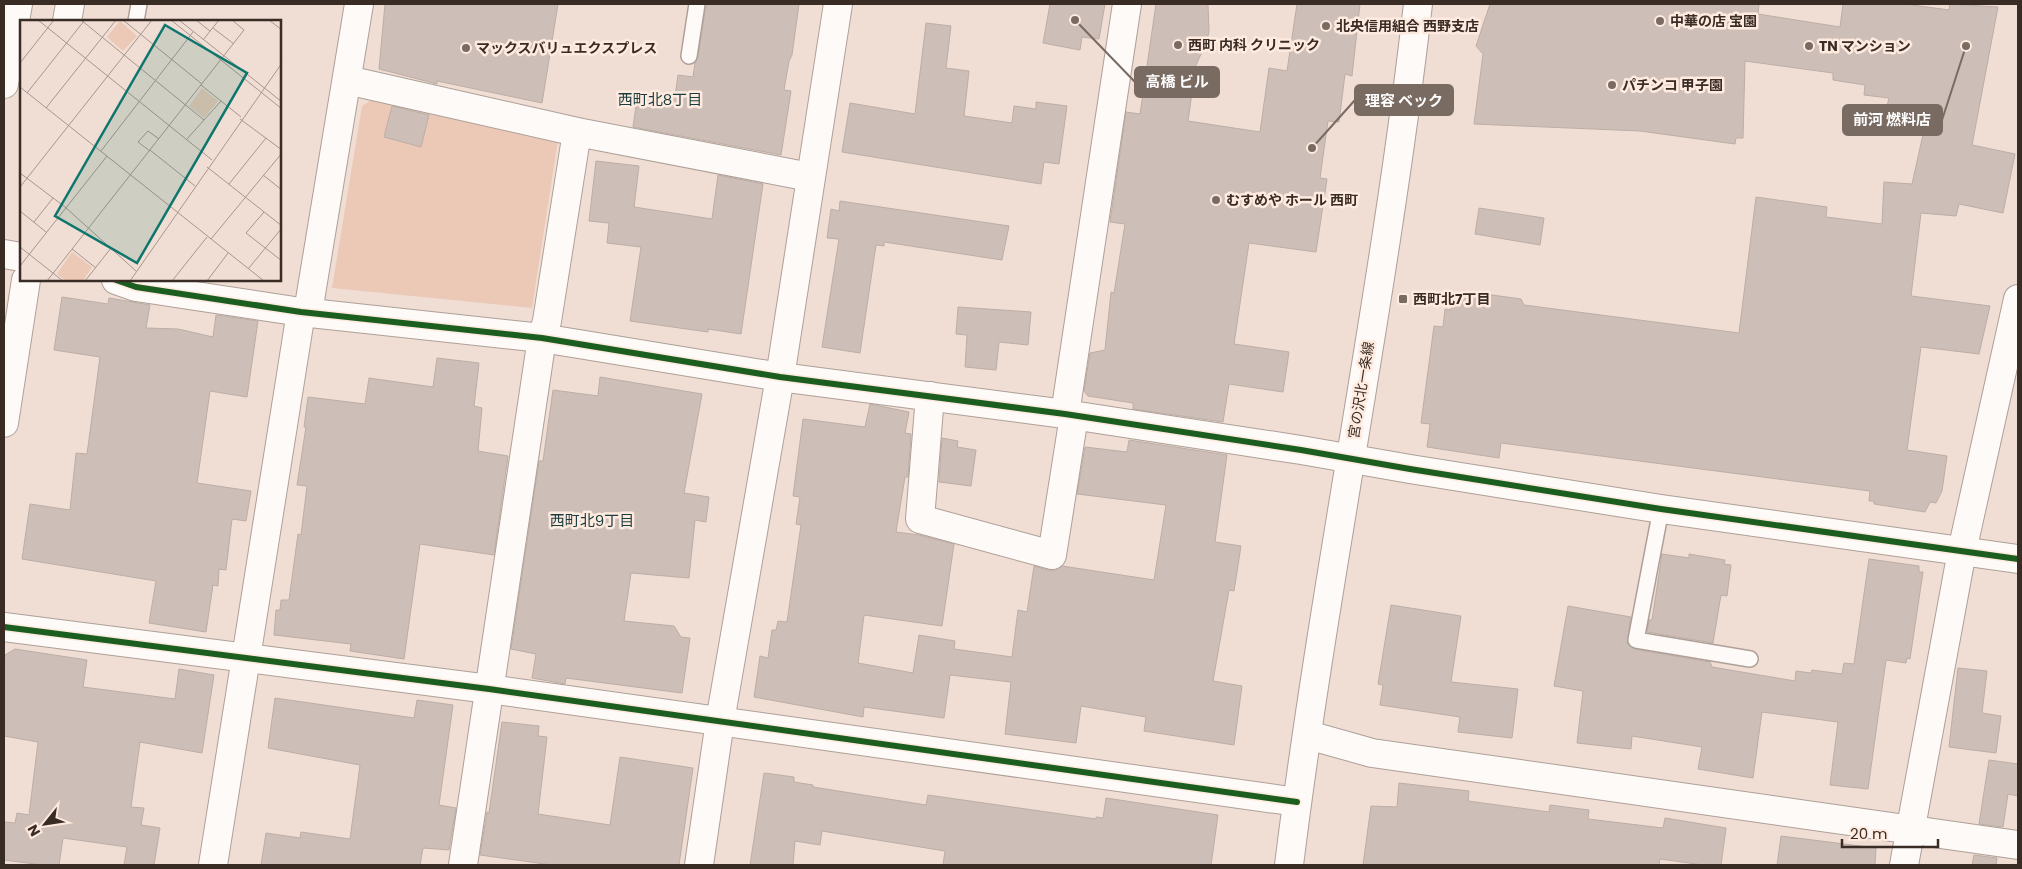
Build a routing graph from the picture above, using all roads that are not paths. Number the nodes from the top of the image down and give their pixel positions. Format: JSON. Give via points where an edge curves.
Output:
{"nodes":[{"id":1,"x":18,"y":4,"type":"edge"},
{"id":2,"x":70,"y":4,"type":"edge"},
{"id":3,"x":138,"y":4,"type":"edge"},
{"id":4,"x":359,"y":4,"type":"edge"},
{"id":5,"x":697,"y":4,"type":"edge"},
{"id":6,"x":838,"y":4,"type":"edge"},
{"id":7,"x":1127,"y":4,"type":"edge"},
{"id":8,"x":1418,"y":4,"type":"edge"},
{"id":9,"x":67,"y":20,"type":"edge"},
{"id":10,"x":136,"y":20,"type":"edge"},
{"id":11,"x":690,"y":56,"type":"dead end"},
{"id":12,"x":347,"y":80,"type":"junction"},
{"id":13,"x":4,"y":84,"type":"edge"},
{"id":14,"x":577,"y":132,"type":"junction"},
{"id":15,"x":810,"y":177,"type":"junction"},
{"id":16,"x":4,"y":254,"type":"edge"},
{"id":17,"x":20,"y":257,"type":"edge"},
{"id":18,"x":26,"y":281,"type":"edge"},
{"id":19,"x":119,"y":281,"type":"edge"},
{"id":20,"x":2018,"y":299,"type":"edge"},
{"id":21,"x":304,"y":312,"type":"junction"},
{"id":22,"x":542,"y":338,"type":"junction"},
{"id":23,"x":780,"y":377,"type":"junction"},
{"id":24,"x":930,"y":396,"type":"junction"},
{"id":25,"x":1069,"y":415,"type":"junction"},
{"id":26,"x":4,"y":423,"type":"edge"},
{"id":27,"x":1350,"y":458,"type":"junction"},
{"id":28,"x":1661,"y":509,"type":"junction"},
{"id":29,"x":1962,"y":551,"type":"junction"},
{"id":30,"x":2018,"y":559,"type":"edge"},
{"id":31,"x":4,"y":627,"type":"edge"},
{"id":32,"x":246,"y":659,"type":"junction"},
{"id":33,"x":1750,"y":659,"type":"dead end"},
{"id":34,"x":489,"y":690,"type":"junction"},
{"id":35,"x":720,"y":721,"type":"junction"},
{"id":36,"x":1308,"y":735,"type":"junction"},
{"id":37,"x":1297,"y":802,"type":"junction"},
{"id":38,"x":1910,"y":831,"type":"junction"},
{"id":39,"x":2018,"y":845,"type":"edge"},
{"id":40,"x":213,"y":865,"type":"edge"},
{"id":41,"x":463,"y":865,"type":"edge"},
{"id":42,"x":699,"y":865,"type":"edge"},
{"id":43,"x":1290,"y":865,"type":"edge"},
{"id":44,"x":1904,"y":865,"type":"edge"}],
"edges":[{"from":1,"to":13,"type":"street"},
{"from":2,"to":9,"type":"street"},
{"from":3,"to":10,"type":"lane"},
{"from":4,"to":12,"type":"street"},
{"from":5,"to":11,"type":"lane"},
{"from":6,"to":15,"type":"street"},
{"from":7,"to":25,"type":"street"},
{"from":8,"to":27,"type":"street","name":"宮の沢北一条線","via":[[1404,121]]},
{"from":12,"to":14,"type":"street"},
{"from":12,"to":21,"type":"street"},
{"from":14,"to":15,"type":"street"},
{"from":14,"to":22,"type":"street"},
{"from":15,"to":23,"type":"street"},
{"from":16,"to":17,"type":"street"},
{"from":18,"to":26,"type":"street"},
{"from":19,"to":21,"type":"street","via":[[136,287]]},
{"from":20,"to":29,"type":"street"},
{"from":21,"to":22,"type":"street"},
{"from":21,"to":32,"type":"street"},
{"from":22,"to":23,"type":"street"},
{"from":22,"to":34,"type":"street"},
{"from":23,"to":24,"type":"street"},
{"from":23,"to":35,"type":"street"},
{"from":24,"to":25,"type":"street"},
{"from":24,"to":25,"type":"street","via":[[920,519],[1052,555]]},
{"from":25,"to":27,"type":"street"},
{"from":27,"to":28,"type":"street"},
{"from":27,"to":36,"type":"street","name":"宮の沢北一条線"},
{"from":28,"to":29,"type":"street"},
{"from":28,"to":33,"type":"lane","via":[[1636,640]]},
{"from":29,"to":30,"type":"street"},
{"from":29,"to":38,"type":"street"},
{"from":31,"to":32,"type":"street"},
{"from":32,"to":34,"type":"street"},
{"from":32,"to":40,"type":"street"},
{"from":34,"to":35,"type":"street"},
{"from":34,"to":41,"type":"street"},
{"from":35,"to":37,"type":"street"},
{"from":35,"to":42,"type":"street"},
{"from":36,"to":37,"type":"street","name":"宮の沢北一条線"},
{"from":36,"to":38,"type":"street","via":[[1372,753]]},
{"from":37,"to":43,"type":"street","name":"宮の沢北一条線"},
{"from":38,"to":39,"type":"street"},
{"from":38,"to":44,"type":"street"}]}
